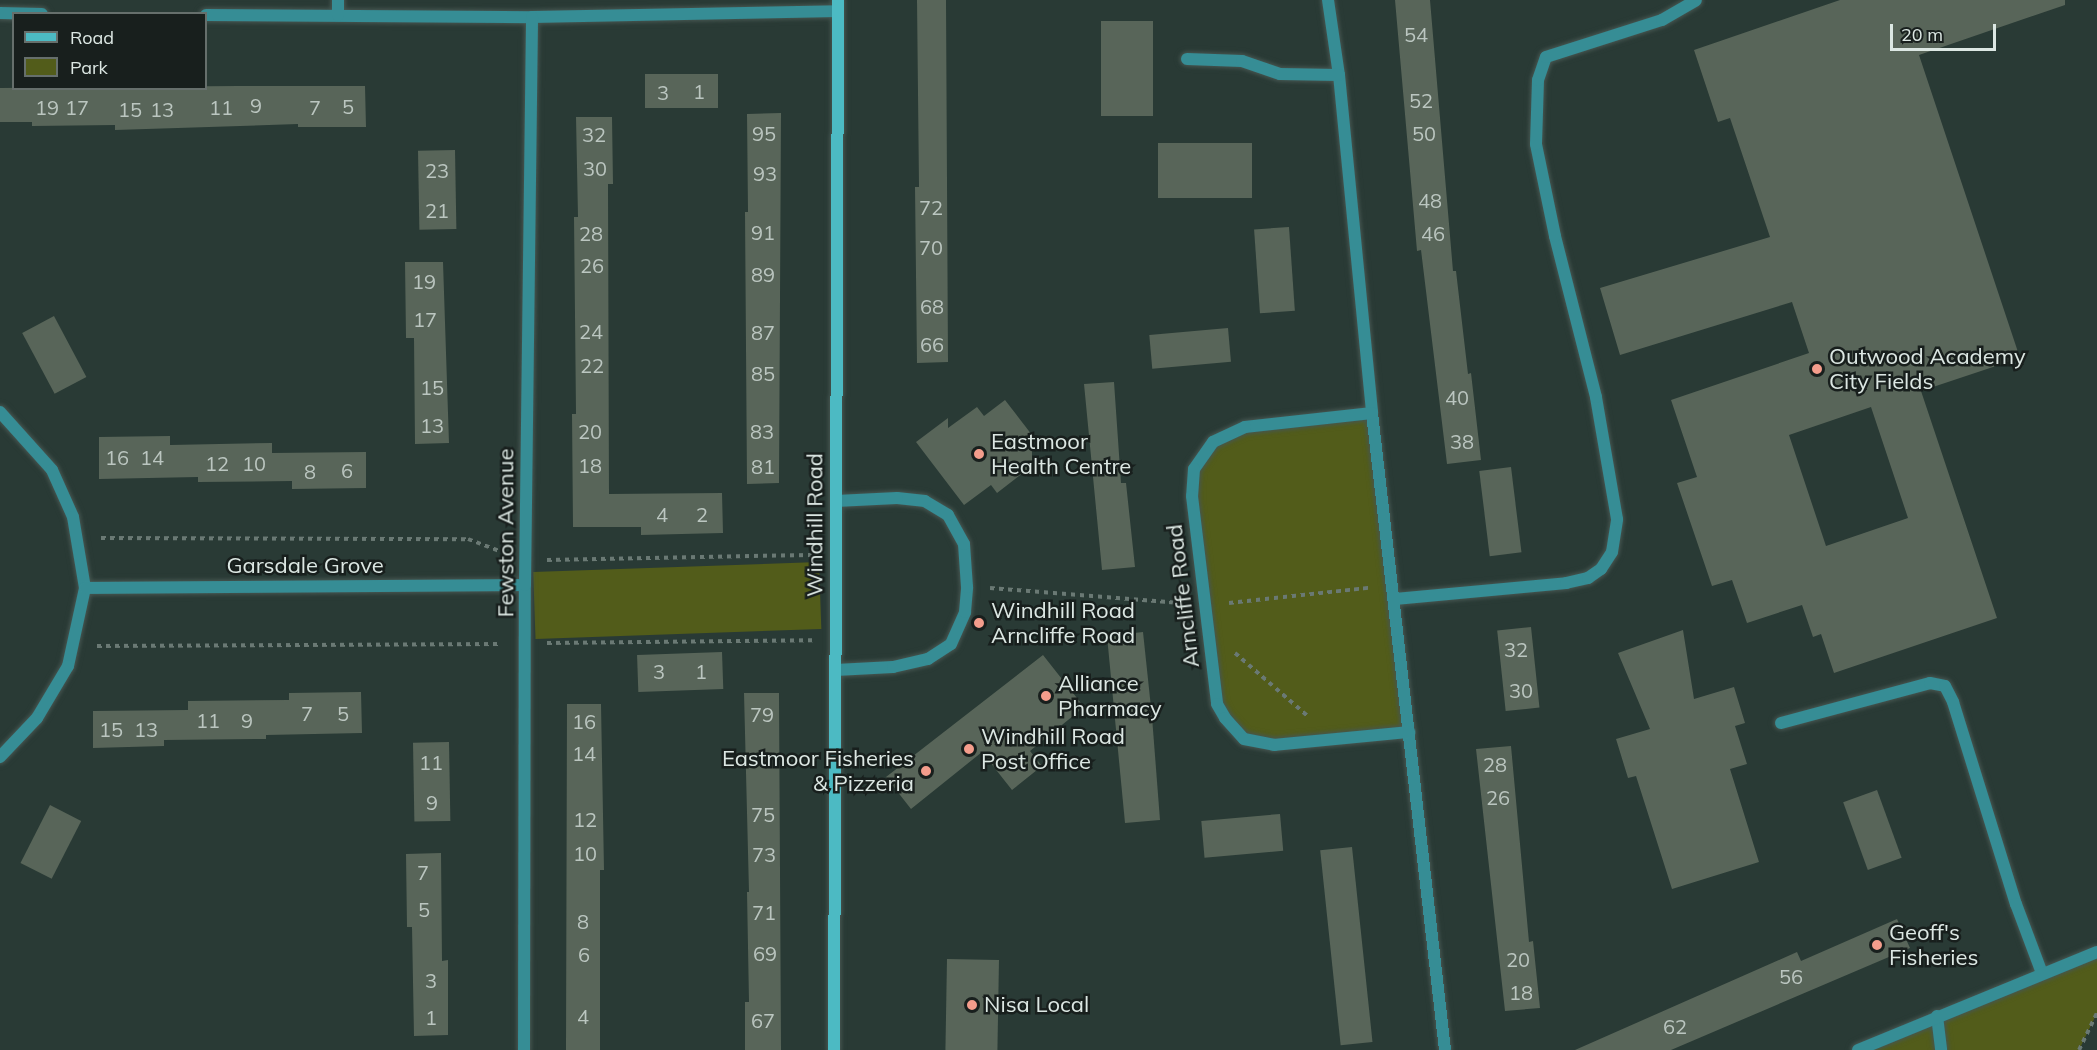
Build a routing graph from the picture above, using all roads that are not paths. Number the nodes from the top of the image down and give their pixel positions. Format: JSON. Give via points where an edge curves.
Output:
{"nodes":[{"id":1,"x":338,"y":0,"type":"edge"},
{"id":2,"x":1328,"y":0,"type":"edge"},
{"id":3,"x":1696,"y":0,"type":"edge"},
{"id":4,"x":838,"y":6,"type":"edge"},
{"id":5,"x":207,"y":15,"type":"edge"},
{"id":6,"x":338,"y":15,"type":"junction"},
{"id":7,"x":532,"y":16,"type":"junction"},
{"id":8,"x":1187,"y":59,"type":"dead end"},
{"id":9,"x":1339,"y":75,"type":"junction"},
{"id":10,"x":0,"y":412,"type":"edge"},
{"id":11,"x":1372,"y":412,"type":"junction"},
{"id":12,"x":836,"y":501,"type":"junction"},
{"id":13,"x":525,"y":585,"type":"junction"},
{"id":14,"x":85,"y":588,"type":"junction"},
{"id":15,"x":1395,"y":599,"type":"junction"},
{"id":16,"x":836,"y":670,"type":"junction"},
{"id":17,"x":1781,"y":723,"type":"dead end"},
{"id":18,"x":1409,"y":732,"type":"junction"},
{"id":19,"x":0,"y":757,"type":"edge"},
{"id":20,"x":2097,"y":952,"type":"edge"},
{"id":21,"x":2042,"y":973,"type":"junction"},
{"id":22,"x":1937,"y":1016,"type":"junction"},
{"id":23,"x":524,"y":1050,"type":"edge"},
{"id":24,"x":834,"y":1050,"type":"edge"},
{"id":25,"x":1445,"y":1050,"type":"edge"},
{"id":26,"x":1858,"y":1050,"type":"edge"},
{"id":27,"x":1941,"y":1050,"type":"edge"}],
"edges":[{"from":1,"to":6,"type":"street"},
{"from":2,"to":9,"type":"street"},
{"from":3,"to":15,"type":"street","via":[[1662,20],[1546,57],[1538,80],[1536,144],[1596,398],[1617,519],[1612,552],[1601,569],[1588,578],[1566,583]]},
{"from":4,"to":7,"type":"street"},
{"from":4,"to":12,"type":"street","name":"Windhill Road"},
{"from":5,"to":6,"type":"street"},
{"from":6,"to":7,"type":"street"},
{"from":7,"to":13,"type":"street","name":"Fewston Avenue"},
{"from":8,"to":9,"type":"street","via":[[1242,61],[1280,74]]},
{"from":9,"to":11,"type":"street"},
{"from":10,"to":14,"type":"street","via":[[52,470],[73,517]]},
{"from":11,"to":15,"type":"street"},
{"from":11,"to":18,"type":"street","name":"Arncliffe Road","via":[[1245,427],[1213,442],[1194,469],[1192,496],[1216,704],[1244,739],[1274,745]]},
{"from":12,"to":16,"type":"street","name":"Windhill Road"},
{"from":12,"to":16,"type":"street","via":[[925,501],[948,515],[964,544],[967,587],[965,612],[951,644],[928,659],[893,667]]},
{"from":13,"to":14,"type":"street","name":"Garsdale Grove"},
{"from":13,"to":23,"type":"street","name":"Fewston Avenue"},
{"from":14,"to":19,"type":"street","via":[[68,666],[37,718]]},
{"from":15,"to":18,"type":"street"},
{"from":16,"to":24,"type":"street","name":"Windhill Road"},
{"from":17,"to":21,"type":"street","via":[[1930,683],[1945,686]]},
{"from":18,"to":25,"type":"street"},
{"from":20,"to":21,"type":"street"},
{"from":21,"to":22,"type":"street"},
{"from":22,"to":26,"type":"street"},
{"from":22,"to":27,"type":"street"}]}
